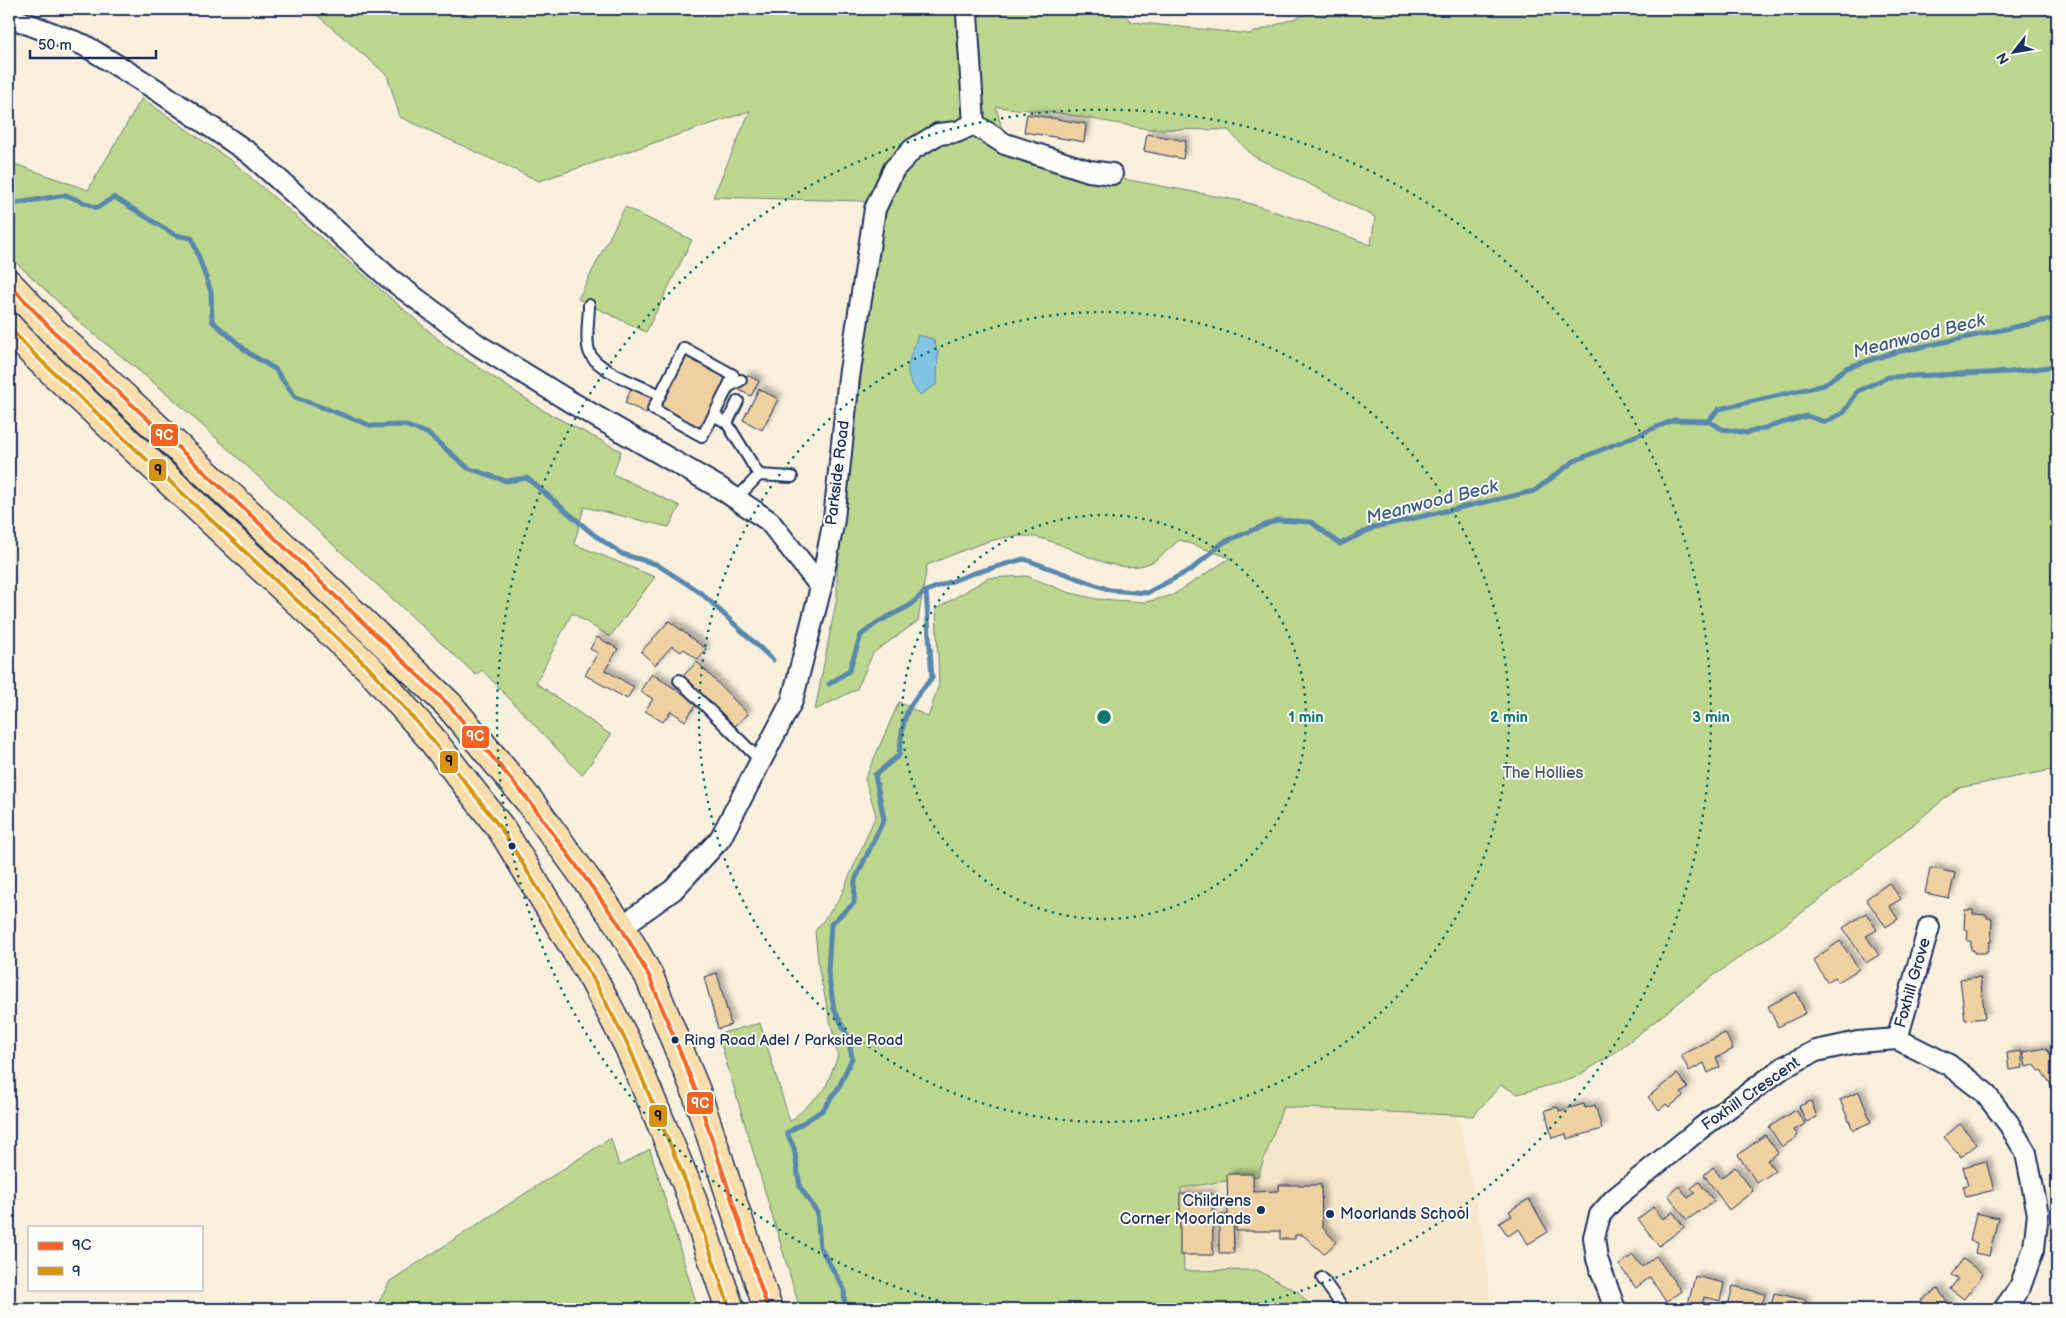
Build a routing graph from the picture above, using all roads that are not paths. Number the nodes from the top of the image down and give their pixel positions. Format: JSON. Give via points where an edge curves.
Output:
{"nodes":[{"id":1,"x":970,"y":9,"type":"edge"},
{"id":2,"x":9,"y":17,"type":"edge"},
{"id":3,"x":974,"y":124,"type":"junction"},
{"id":4,"x":1112,"y":174,"type":"dead end"},
{"id":5,"x":9,"y":284,"type":"edge"},
{"id":6,"x":590,"y":305,"type":"dead end"},
{"id":7,"x":9,"y":327,"type":"edge"},
{"id":8,"x":741,"y":380,"type":"dead end"},
{"id":9,"x":728,"y":387,"type":"junction"},
{"id":10,"x":660,"y":395,"type":"junction"},
{"id":11,"x":738,"y":401,"type":"dead end"},
{"id":12,"x":714,"y":415,"type":"junction"},
{"id":13,"x":727,"y":423,"type":"junction"},
{"id":14,"x":759,"y":474,"type":"junction"},
{"id":15,"x":792,"y":477,"type":"dead end"},
{"id":16,"x":736,"y":499,"type":"junction"},
{"id":17,"x":821,"y":587,"type":"junction"},
{"id":18,"x":679,"y":680,"type":"dead end"},
{"id":19,"x":761,"y":761,"type":"junction"},
{"id":20,"x":621,"y":927,"type":"junction"},
{"id":21,"x":1928,"y":927,"type":"dead end"},
{"id":22,"x":1897,"y":1039,"type":"junction"},
{"id":23,"x":1322,"y":1278,"type":"dead end"},
{"id":24,"x":730,"y":1309,"type":"edge"},
{"id":25,"x":768,"y":1309,"type":"edge"},
{"id":26,"x":1344,"y":1309,"type":"edge"},
{"id":27,"x":1615,"y":1309,"type":"edge"},
{"id":28,"x":2004,"y":1309,"type":"edge"}],
"edges":[{"from":1,"to":3,"type":"street","via":[[967,14]]},
{"from":2,"to":16,"type":"street","via":[[84,45],[160,92],[249,152],[390,278],[478,345]]},
{"from":3,"to":4,"type":"street","via":[[1005,144],[1089,171]]},
{"from":3,"to":17,"type":"street","name":"Parkside Road","via":[[957,132],[938,134],[913,149],[894,169],[875,209],[849,377],[834,519]]},
{"from":5,"to":20,"type":"highway","via":[[54,332],[449,706],[530,802]]},
{"from":6,"to":10,"type":"lane","via":[[588,349],[592,359]]},
{"from":7,"to":24,"type":"highway","via":[[369,668],[430,736],[502,830],[594,980],[629,1048],[676,1157]]},
{"from":8,"to":9,"type":"lane"},
{"from":9,"to":10,"type":"lane","via":[[733,375],[684,348]]},
{"from":9,"to":12,"type":"lane"},
{"from":10,"to":12,"type":"lane","via":[[652,409],[702,436]]},
{"from":11,"to":13,"type":"lane"},
{"from":12,"to":13,"type":"lane"},
{"from":13,"to":14,"type":"lane"},
{"from":14,"to":15,"type":"lane"},
{"from":14,"to":16,"type":"lane"},
{"from":16,"to":17,"type":"street","via":[[768,521]]},
{"from":17,"to":19,"type":"street","name":"Parkside Road","via":[[792,701]]},
{"from":18,"to":19,"type":"lane"},
{"from":19,"to":20,"type":"street","name":"Parkside Road","via":[[720,839],[673,890]]},
{"from":20,"to":25,"type":"highway","via":[[649,976],[696,1091]]},
{"from":21,"to":22,"type":"street","name":"Foxhill Grove"},
{"from":22,"to":27,"type":"street","name":"Foxhill Crescent","via":[[1858,1042],[1816,1051],[1784,1067],[1701,1128],[1614,1199],[1600,1215],[1594,1237],[1597,1260]]},
{"from":22,"to":28,"type":"street","via":[[1949,1065],[1984,1092],[2026,1153],[2038,1214],[2034,1248],[2020,1287]]},
{"from":23,"to":26,"type":"lane"}]}
